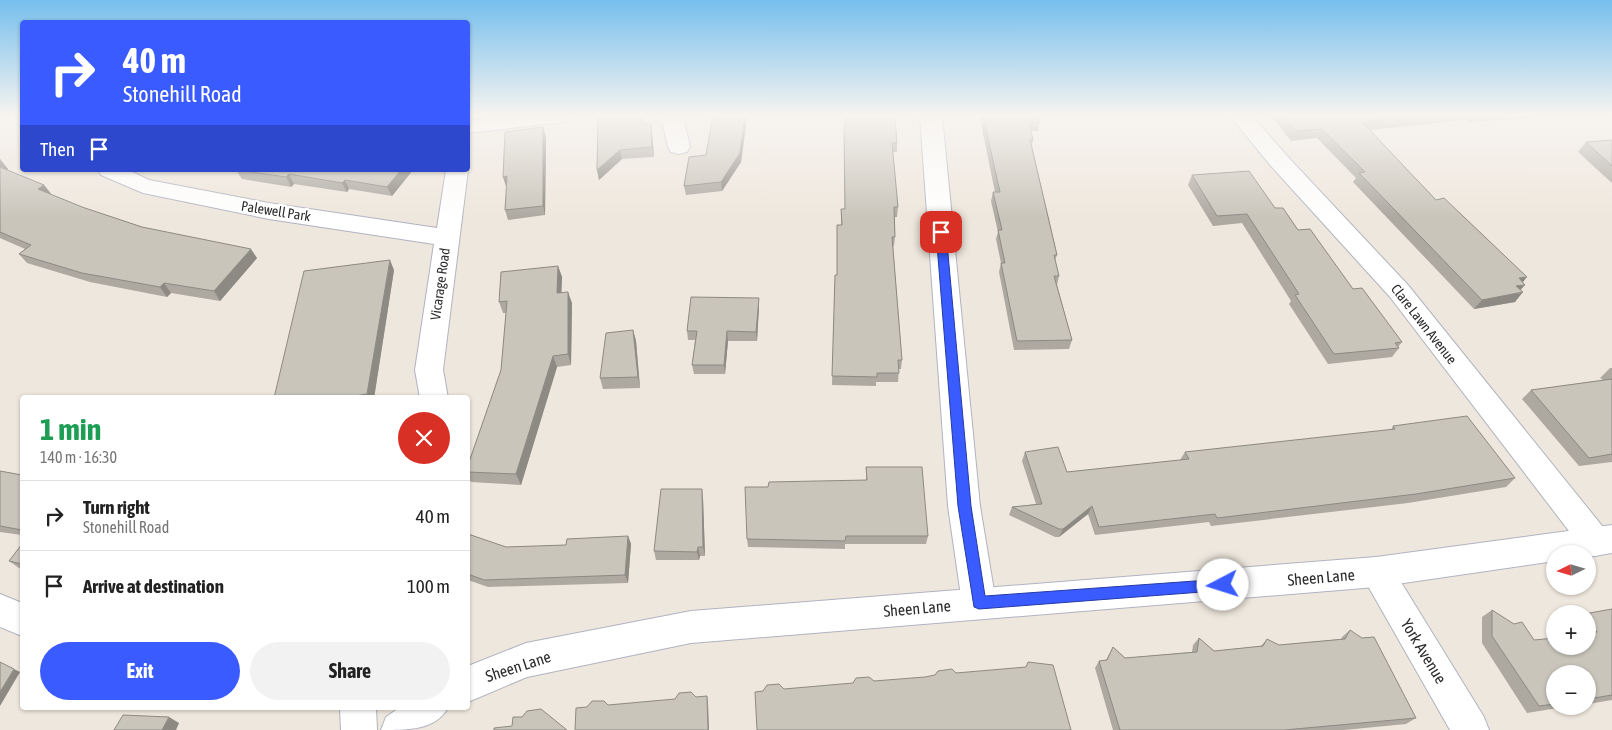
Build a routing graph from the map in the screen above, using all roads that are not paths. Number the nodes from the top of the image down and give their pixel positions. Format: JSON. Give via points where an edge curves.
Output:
{"nodes":[{"id":1,"x":934,"y":150,"type":"edge"},
{"id":2,"x":1268,"y":150,"type":"edge"},
{"id":3,"x":113,"y":172,"type":"edge"},
{"id":4,"x":457,"y":172,"type":"edge"},
{"id":5,"x":447,"y":238,"type":"junction"},
{"id":6,"x":433,"y":395,"type":"edge"},
{"id":7,"x":1604,"y":540,"type":"edge"},
{"id":8,"x":1376,"y":572,"type":"junction"},
{"id":9,"x":979,"y":603,"type":"junction"},
{"id":10,"x":0,"y":610,"type":"edge"},
{"id":11,"x":20,"y":619,"type":"edge"},
{"id":12,"x":470,"y":683,"type":"edge"},
{"id":13,"x":358,"y":710,"type":"edge"},
{"id":14,"x":427,"y":710,"type":"edge"},
{"id":15,"x":359,"y":730,"type":"edge"},
{"id":16,"x":399,"y":730,"type":"edge"},
{"id":17,"x":1471,"y":730,"type":"edge"}],
"edges":[{"from":1,"to":9,"type":"street","via":[[964,506]]},
{"from":2,"to":7,"type":"street","name":"Clare Lawn Avenue","via":[[1400,292]]},
{"from":3,"to":5,"type":"street","name":"Palewell Park","via":[[144,186],[270,211]]},
{"from":4,"to":5,"type":"street","name":"Vicarage Road"},
{"from":5,"to":6,"type":"street","name":"Vicarage Road","via":[[429,370]]},
{"from":7,"to":8,"type":"street","name":"Sheen Lane"},
{"from":8,"to":9,"type":"street","name":"Sheen Lane"},
{"from":8,"to":17,"type":"street","name":"York Avenue"},
{"from":9,"to":12,"type":"street","name":"Sheen Lane","via":[[691,626],[526,660]]},
{"from":10,"to":11,"type":"street"},
{"from":13,"to":15,"type":"street"},
{"from":14,"to":16,"type":"street"}]}
